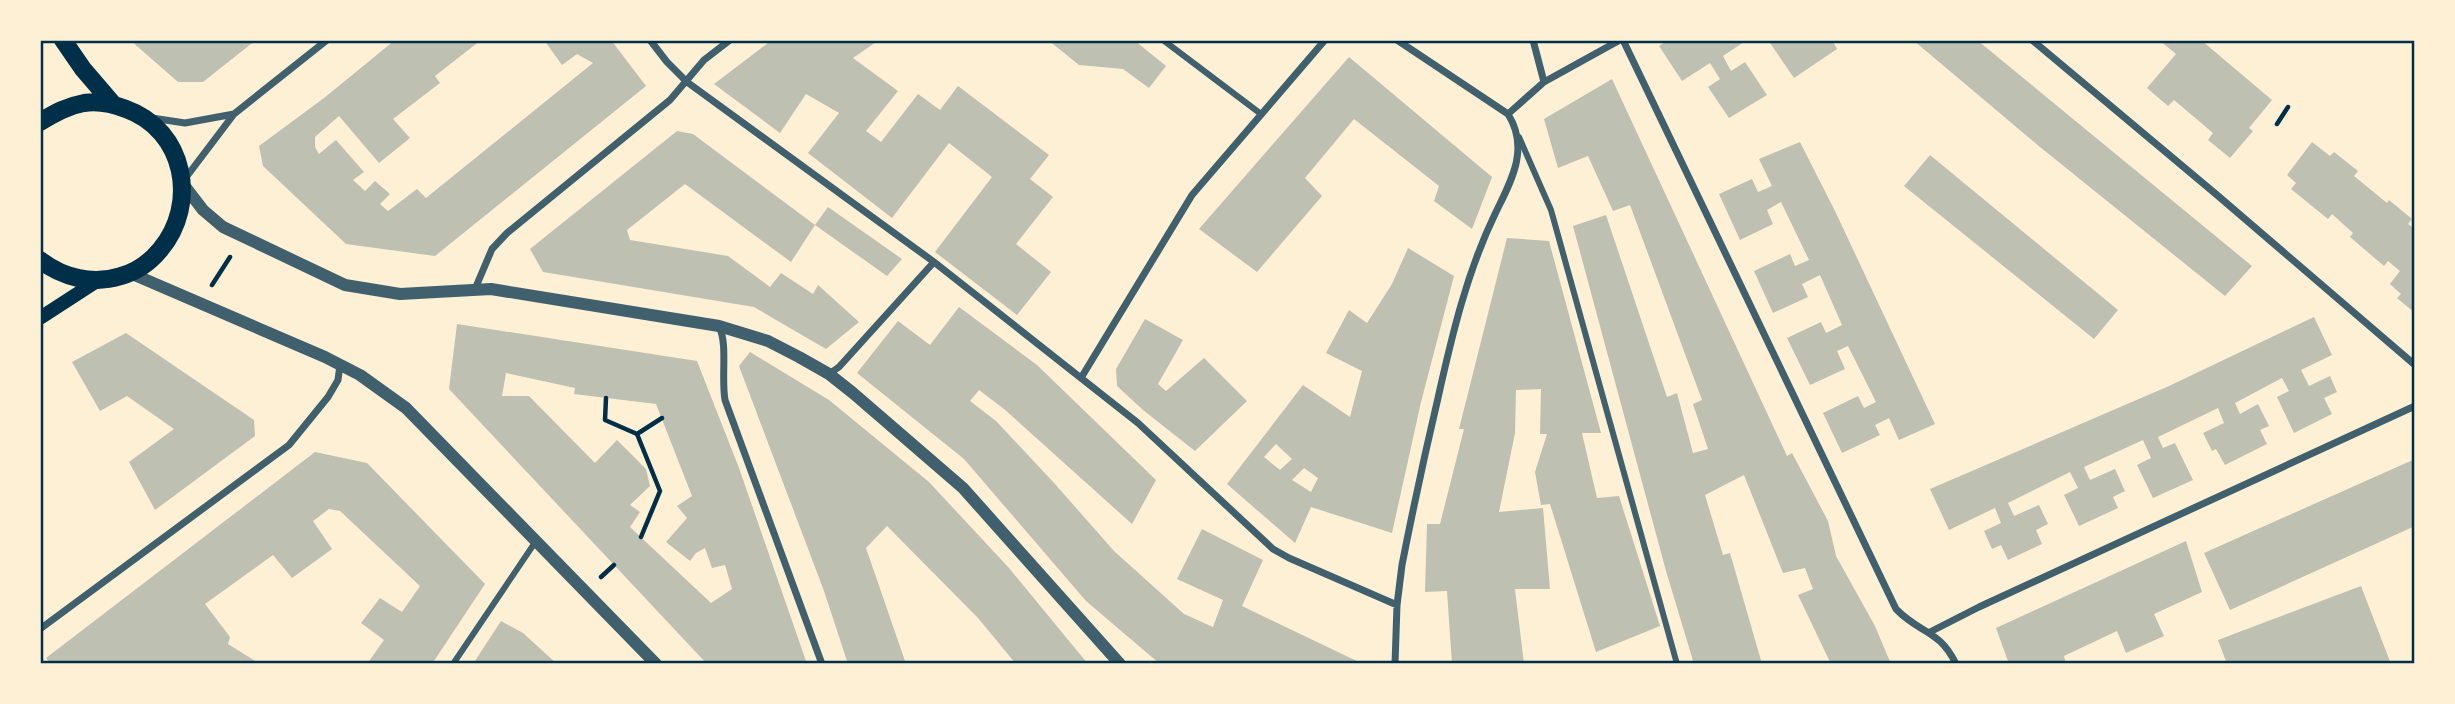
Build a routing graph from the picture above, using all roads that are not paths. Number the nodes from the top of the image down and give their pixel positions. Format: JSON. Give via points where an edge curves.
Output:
{"nodes":[{"id":1,"x":63,"y":40,"type":"edge"},
{"id":2,"x":327,"y":40,"type":"edge"},
{"id":3,"x":650,"y":40,"type":"edge"},
{"id":4,"x":730,"y":40,"type":"edge"},
{"id":5,"x":1163,"y":40,"type":"edge"},
{"id":6,"x":1325,"y":40,"type":"edge"},
{"id":7,"x":1396,"y":40,"type":"edge"},
{"id":8,"x":1533,"y":40,"type":"edge"},
{"id":9,"x":1622,"y":40,"type":"edge"},
{"id":10,"x":2032,"y":40,"type":"edge"},
{"id":11,"x":688,"y":82,"type":"junction"},
{"id":12,"x":1544,"y":82,"type":"junction"},
{"id":13,"x":113,"y":104,"type":"junction"},
{"id":14,"x":137,"y":113,"type":"junction"},
{"id":15,"x":234,"y":114,"type":"junction"},
{"id":16,"x":1261,"y":114,"type":"junction"},
{"id":17,"x":1508,"y":114,"type":"junction"},
{"id":18,"x":40,"y":122,"type":"edge"},
{"id":19,"x":1517,"y":132,"type":"junction"},
{"id":20,"x":183,"y":183,"type":"junction"},
{"id":21,"x":40,"y":260,"type":"edge"},
{"id":22,"x":934,"y":262,"type":"junction"},
{"id":23,"x":130,"y":274,"type":"junction"},
{"id":24,"x":97,"y":281,"type":"junction"},
{"id":25,"x":475,"y":289,"type":"junction"},
{"id":26,"x":40,"y":318,"type":"edge"},
{"id":27,"x":719,"y":326,"type":"junction"},
{"id":28,"x":340,"y":365,"type":"junction"},
{"id":29,"x":2415,"y":365,"type":"edge"},
{"id":30,"x":829,"y":374,"type":"junction"},
{"id":31,"x":1081,"y":378,"type":"junction"},
{"id":32,"x":2415,"y":405,"type":"edge"},
{"id":33,"x":537,"y":540,"type":"junction"},
{"id":34,"x":1397,"y":605,"type":"junction"},
{"id":35,"x":40,"y":629,"type":"edge"},
{"id":36,"x":1930,"y":632,"type":"junction"},
{"id":37,"x":453,"y":664,"type":"edge"},
{"id":38,"x":656,"y":664,"type":"edge"},
{"id":39,"x":822,"y":664,"type":"edge"},
{"id":40,"x":1120,"y":664,"type":"edge"},
{"id":41,"x":1395,"y":664,"type":"edge"},
{"id":42,"x":1677,"y":664,"type":"edge"},
{"id":43,"x":1956,"y":664,"type":"edge"}],
"edges":[{"from":1,"to":13,"type":"main road"},
{"from":2,"to":15,"type":"street"},
{"from":3,"to":11,"type":"street"},
{"from":4,"to":11,"type":"street","via":[[704,60]]},
{"from":5,"to":16,"type":"street"},
{"from":6,"to":16,"type":"street"},
{"from":7,"to":17,"type":"street"},
{"from":8,"to":12,"type":"street"},
{"from":9,"to":12,"type":"street"},
{"from":9,"to":36,"type":"street","via":[[1896,609]]},
{"from":10,"to":29,"type":"street"},
{"from":11,"to":22,"type":"street"},
{"from":11,"to":25,"type":"street","via":[[507,233],[492,249]]},
{"from":12,"to":17,"type":"street"},
{"from":13,"to":14,"type":"main road"},
{"from":13,"to":18,"type":"main road","via":[[61,109]]},
{"from":14,"to":15,"type":"street","via":[[185,122]]},
{"from":14,"to":20,"type":"main road","via":[[158,128],[173,149]]},
{"from":15,"to":20,"type":"street"},
{"from":16,"to":31,"type":"street","via":[[1192,195]]},
{"from":17,"to":19,"type":"street"},
{"from":19,"to":34,"type":"street","via":[[1519,156],[1514,173],[1486,232],[1456,317],[1414,501]]},
{"from":19,"to":42,"type":"street","via":[[1551,209]]},
{"from":20,"to":23,"type":"main road","via":[[182,211],[171,237],[154,258]]},
{"from":20,"to":25,"type":"street","via":[[223,227],[345,285],[400,294]]},
{"from":21,"to":24,"type":"main road","via":[[54,271]]},
{"from":22,"to":30,"type":"street"},
{"from":22,"to":31,"type":"street"},
{"from":23,"to":24,"type":"main road"},
{"from":23,"to":28,"type":"street"},
{"from":24,"to":26,"type":"main road"},
{"from":25,"to":27,"type":"street"},
{"from":27,"to":30,"type":"street","via":[[768,341]]},
{"from":27,"to":39,"type":"street","via":[[724,336],[725,400]]},
{"from":28,"to":33,"type":"street","via":[[406,408]]},
{"from":28,"to":35,"type":"street","via":[[328,397],[289,445]]},
{"from":30,"to":40,"type":"street","via":[[963,488]]},
{"from":31,"to":34,"type":"street","via":[[1138,423],[1273,549]]},
{"from":32,"to":36,"type":"street"},
{"from":33,"to":37,"type":"street"},
{"from":33,"to":38,"type":"street"},
{"from":34,"to":41,"type":"street"},
{"from":36,"to":43,"type":"street","via":[[1944,643]]}]}
